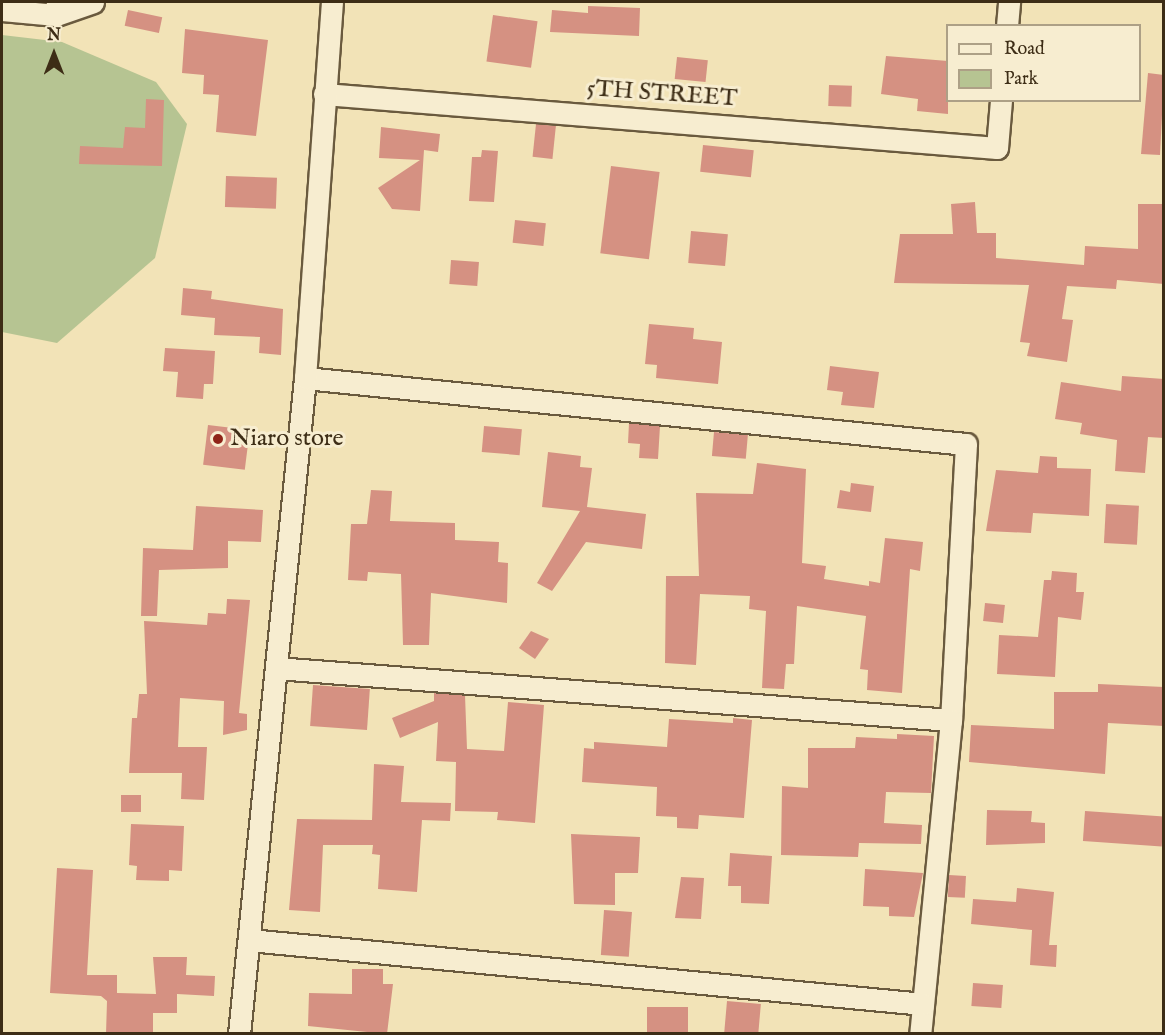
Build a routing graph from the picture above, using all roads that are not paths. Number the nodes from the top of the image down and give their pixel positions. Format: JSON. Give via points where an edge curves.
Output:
{"nodes":[{"id":1,"x":93,"y":2,"type":"edge"},
{"id":2,"x":332,"y":2,"type":"edge"},
{"id":3,"x":1009,"y":2,"type":"edge"},
{"id":4,"x":57,"y":8,"type":"edge"},
{"id":5,"x":2,"y":10,"type":"edge"},
{"id":6,"x":1007,"y":24,"type":"edge"},
{"id":7,"x":324,"y":94,"type":"junction"},
{"id":8,"x":1001,"y":102,"type":"edge"},
{"id":9,"x":305,"y":378,"type":"junction"},
{"id":10,"x":276,"y":668,"type":"junction"},
{"id":11,"x":951,"y":720,"type":"junction"},
{"id":12,"x":249,"y":940,"type":"junction"},
{"id":13,"x":923,"y":1004,"type":"junction"},
{"id":14,"x":239,"y":1034,"type":"edge"},
{"id":15,"x":920,"y":1034,"type":"edge"}],
"edges":[{"from":1,"to":4,"type":"street"},
{"from":2,"to":7,"type":"street"},
{"from":3,"to":6,"type":"street"},
{"from":4,"to":5,"type":"street"},
{"from":7,"to":8,"type":"street","name":"5TH STREET","via":[[997,148]]},
{"from":7,"to":9,"type":"street"},
{"from":9,"to":10,"type":"street"},
{"from":9,"to":11,"type":"street","via":[[966,444]]},
{"from":10,"to":11,"type":"street"},
{"from":10,"to":12,"type":"street"},
{"from":11,"to":13,"type":"street"},
{"from":12,"to":13,"type":"street"},
{"from":12,"to":14,"type":"street"},
{"from":13,"to":15,"type":"street"}]}
